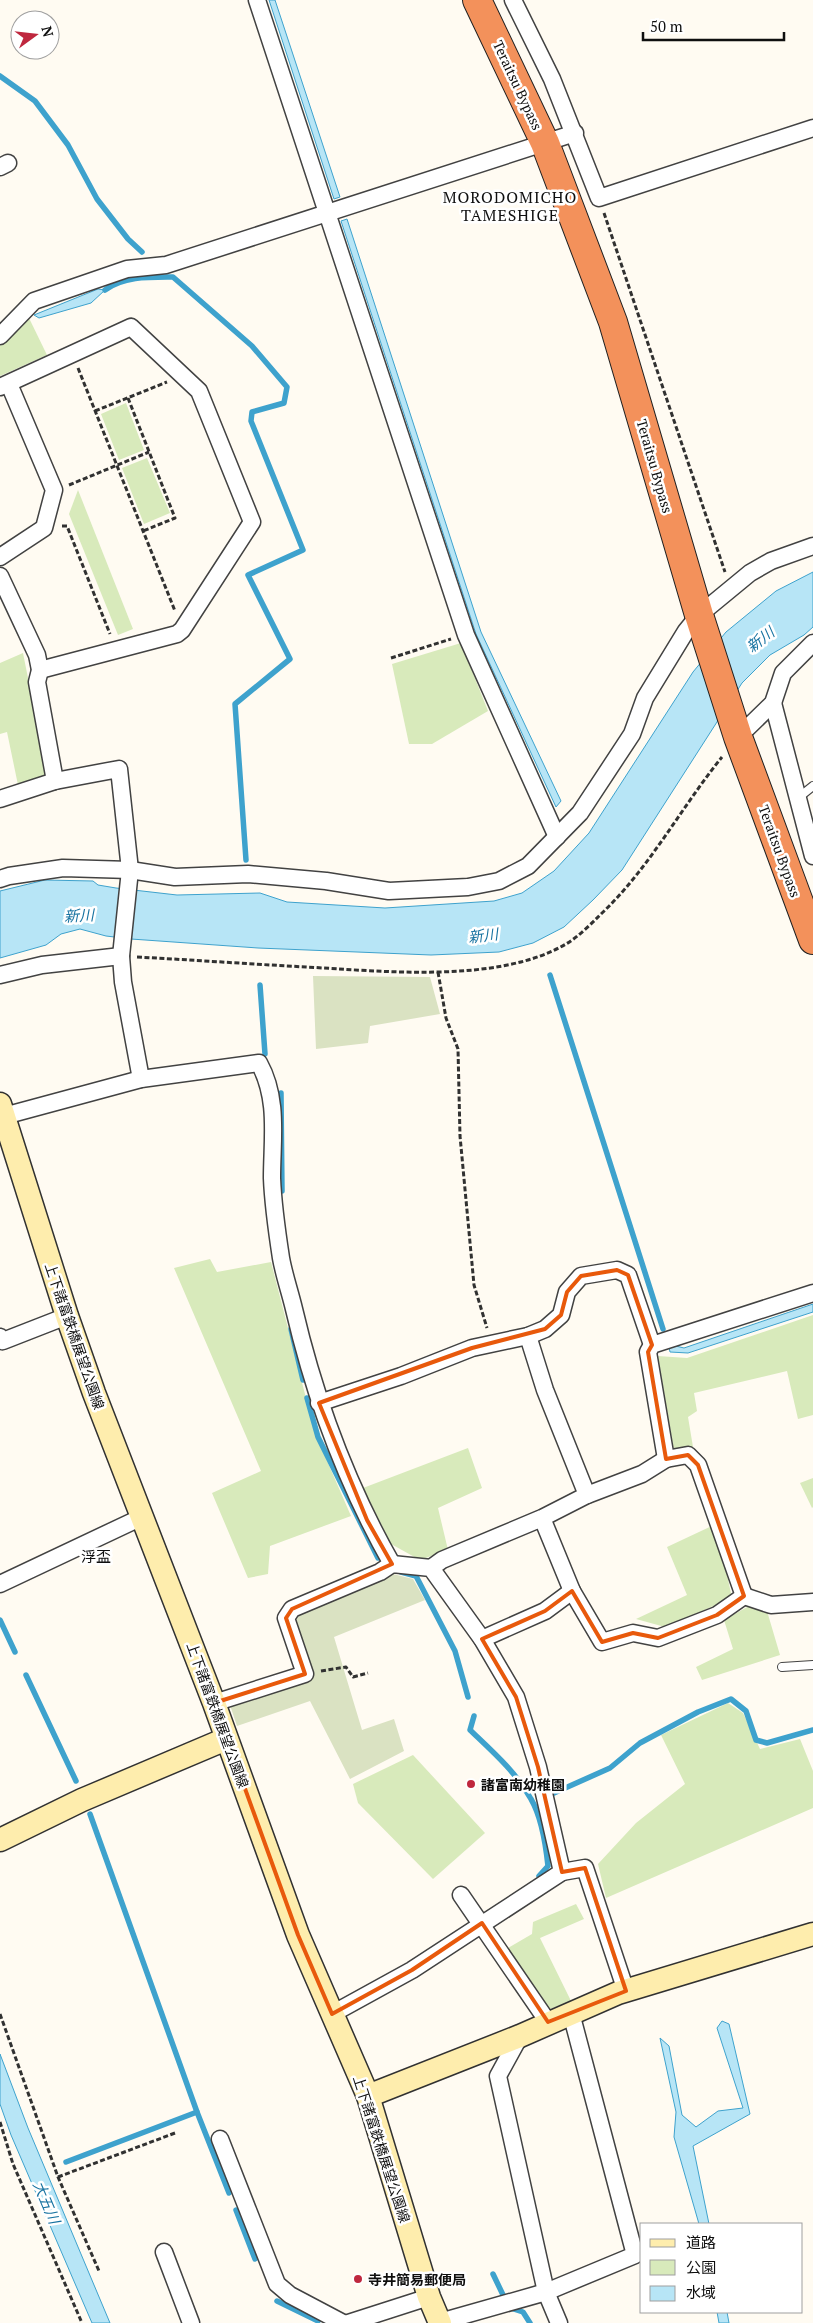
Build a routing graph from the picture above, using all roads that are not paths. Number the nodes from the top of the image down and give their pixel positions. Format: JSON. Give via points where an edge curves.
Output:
{"nodes":[{"id":1,"x":257,"y":0,"type":"edge"},
{"id":2,"x":477,"y":0,"type":"edge"},
{"id":3,"x":513,"y":0,"type":"edge"},
{"id":4,"x":813,"y":128,"type":"edge"},
{"id":5,"x":575,"y":133,"type":"junction"},
{"id":6,"x":546,"y":143,"type":"junction"},
{"id":7,"x":327,"y":214,"type":"junction"},
{"id":8,"x":0,"y":336,"type":"edge"},
{"id":9,"x":4,"y":385,"type":"edge"},
{"id":10,"x":813,"y":546,"type":"edge"},
{"id":11,"x":0,"y":557,"type":"edge"},
{"id":12,"x":0,"y":576,"type":"edge"},
{"id":13,"x":699,"y":615,"type":"junction"},
{"id":14,"x":813,"y":643,"type":"edge"},
{"id":15,"x":40,"y":670,"type":"junction"},
{"id":16,"x":773,"y":704,"type":"junction"},
{"id":17,"x":738,"y":737,"type":"junction"},
{"id":18,"x":55,"y":781,"type":"junction"},
{"id":19,"x":813,"y":786,"type":"edge"},
{"id":20,"x":0,"y":799,"type":"edge"},
{"id":21,"x":797,"y":799,"type":"junction"},
{"id":22,"x":557,"y":837,"type":"junction"},
{"id":23,"x":813,"y":856,"type":"edge"},
{"id":24,"x":130,"y":873,"type":"junction"},
{"id":25,"x":0,"y":879,"type":"edge"},
{"id":26,"x":812,"y":932,"type":"edge"},
{"id":27,"x":121,"y":952,"type":"junction"},
{"id":28,"x":0,"y":975,"type":"edge"},
{"id":29,"x":141,"y":1079,"type":"junction"},
{"id":30,"x":2,"y":1111,"type":"edge"},
{"id":31,"x":813,"y":1293,"type":"edge"},
{"id":32,"x":67,"y":1316,"type":"junction"},
{"id":33,"x":528,"y":1336,"type":"junction"},
{"id":34,"x":0,"y":1337,"type":"edge"},
{"id":35,"x":652,"y":1345,"type":"junction"},
{"id":36,"x":319,"y":1403,"type":"junction"},
{"id":37,"x":666,"y":1459,"type":"junction"},
{"id":38,"x":587,"y":1495,"type":"junction"},
{"id":39,"x":142,"y":1517,"type":"junction"},
{"id":40,"x":542,"y":1518,"type":"junction"},
{"id":41,"x":392,"y":1564,"type":"junction"},
{"id":42,"x":431,"y":1568,"type":"junction"},
{"id":43,"x":0,"y":1584,"type":"edge"},
{"id":44,"x":572,"y":1591,"type":"junction"},
{"id":45,"x":744,"y":1596,"type":"junction"},
{"id":46,"x":813,"y":1602,"type":"edge"},
{"id":47,"x":482,"y":1639,"type":"junction"},
{"id":48,"x":813,"y":1665,"type":"edge"},
{"id":49,"x":782,"y":1667,"type":"dead end"},
{"id":50,"x":214,"y":1703,"type":"junction"},
{"id":51,"x":226,"y":1739,"type":"junction"},
{"id":52,"x":0,"y":1840,"type":"edge"},
{"id":53,"x":562,"y":1872,"type":"junction"},
{"id":54,"x":461,"y":1895,"type":"dead end"},
{"id":55,"x":482,"y":1923,"type":"junction"},
{"id":56,"x":813,"y":1934,"type":"edge"},
{"id":57,"x":626,"y":1990,"type":"junction"},
{"id":58,"x":571,"y":2013,"type":"junction"},
{"id":59,"x":332,"y":2014,"type":"junction"},
{"id":60,"x":548,"y":2022,"type":"junction"},
{"id":61,"x":520,"y":2036,"type":"junction"},
{"id":62,"x":368,"y":2096,"type":"junction"},
{"id":63,"x":220,"y":2139,"type":"dead end"},
{"id":64,"x":164,"y":2252,"type":"dead end"},
{"id":65,"x":546,"y":2292,"type":"junction"},
{"id":66,"x":429,"y":2297,"type":"junction"},
{"id":67,"x":191,"y":2323,"type":"edge"},
{"id":68,"x":343,"y":2323,"type":"edge"},
{"id":69,"x":348,"y":2323,"type":"edge"},
{"id":70,"x":440,"y":2323,"type":"edge"},
{"id":71,"x":559,"y":2323,"type":"edge"}],
"edges":[{"from":1,"to":7,"type":"street"},
{"from":2,"to":6,"type":"highway","name":"Teraitsu Bypass"},
{"from":3,"to":5,"type":"street"},
{"from":4,"to":5,"type":"street","via":[[599,198]]},
{"from":5,"to":6,"type":"street"},
{"from":6,"to":7,"type":"street"},
{"from":6,"to":13,"type":"highway","name":"Teraitsu Bypass","via":[[612,322]]},
{"from":7,"to":8,"type":"street","via":[[166,265],[127,269],[34,301]]},
{"from":7,"to":22,"type":"street","via":[[466,635]]},
{"from":9,"to":11,"type":"street","via":[[54,490],[44,528]]},
{"from":9,"to":15,"type":"street","via":[[131,327],[199,391],[252,522],[177,634]]},
{"from":10,"to":13,"type":"street","via":[[771,561],[730,588]]},
{"from":12,"to":15,"type":"street","via":[[37,655]]},
{"from":13,"to":17,"type":"highway","name":"Teraitsu Bypass"},
{"from":13,"to":22,"type":"street","via":[[646,698],[632,734],[580,813]]},
{"from":14,"to":16,"type":"street","via":[[783,673]]},
{"from":15,"to":18,"type":"street","via":[[37,682]]},
{"from":16,"to":17,"type":"street"},
{"from":16,"to":21,"type":"street"},
{"from":17,"to":26,"type":"highway","name":"Teraitsu Bypass"},
{"from":18,"to":20,"type":"street"},
{"from":18,"to":24,"type":"street","via":[[119,769]]},
{"from":19,"to":21,"type":"lane"},
{"from":21,"to":23,"type":"street"},
{"from":22,"to":24,"type":"street","via":[[528,866],[499,881],[468,887],[389,891],[248,874],[175,877]]},
{"from":24,"to":25,"type":"street","via":[[63,868]]},
{"from":24,"to":27,"type":"street"},
{"from":27,"to":28,"type":"street"},
{"from":27,"to":29,"type":"street","via":[[123,982]]},
{"from":29,"to":30,"type":"street"},
{"from":29,"to":36,"type":"street","via":[[259,1063],[264,1071],[268,1079],[274,1130],[272,1179],[281,1258]]},
{"from":30,"to":32,"type":"street","name":"上下諸富鉄橋展望公園線"},
{"from":31,"to":35,"type":"street"},
{"from":32,"to":34,"type":"street","via":[[3,1341]]},
{"from":32,"to":39,"type":"street","name":"上下諸富鉄橋展望公園線"},
{"from":33,"to":35,"type":"street","via":[[545,1329],[561,1315],[567,1292],[581,1276],[617,1270],[628,1275]]},
{"from":33,"to":36,"type":"street","via":[[472,1348]]},
{"from":33,"to":38,"type":"street","via":[[545,1390]]},
{"from":35,"to":37,"type":"street","via":[[648,1352]]},
{"from":36,"to":41,"type":"street","via":[[367,1520]]},
{"from":37,"to":38,"type":"street","via":[[642,1474]]},
{"from":37,"to":45,"type":"street","via":[[688,1455],[698,1465]]},
{"from":38,"to":40,"type":"street"},
{"from":39,"to":43,"type":"street"},
{"from":39,"to":50,"type":"street","name":"上下諸富鉄橋展望公園線"},
{"from":40,"to":42,"type":"street","via":[[442,1560]]},
{"from":40,"to":44,"type":"street"},
{"from":41,"to":42,"type":"street"},
{"from":41,"to":50,"type":"street","via":[[292,1609],[286,1618],[306,1674]]},
{"from":42,"to":47,"type":"street"},
{"from":44,"to":45,"type":"street","via":[[602,1642],[633,1633],[658,1638],[717,1616]]},
{"from":44,"to":47,"type":"street","via":[[546,1611]]},
{"from":45,"to":46,"type":"street","via":[[770,1605]]},
{"from":47,"to":53,"type":"street","via":[[516,1697],[538,1767]]},
{"from":48,"to":49,"type":"lane"},
{"from":50,"to":51,"type":"street","name":"上下諸富鉄橋展望公園線"},
{"from":51,"to":52,"type":"street","via":[[82,1800]]},
{"from":51,"to":59,"type":"street","name":"上下諸富鉄橋展望公園線","via":[[298,1935]]},
{"from":53,"to":55,"type":"street"},
{"from":53,"to":57,"type":"street","via":[[585,1868]]},
{"from":54,"to":55,"type":"street"},
{"from":55,"to":59,"type":"street","via":[[412,1970]]},
{"from":55,"to":60,"type":"street"},
{"from":56,"to":57,"type":"street"},
{"from":57,"to":58,"type":"street"},
{"from":58,"to":60,"type":"street"},
{"from":58,"to":65,"type":"street","via":[[635,2255]]},
{"from":59,"to":62,"type":"street","name":"上下諸富鉄橋展望公園線"},
{"from":60,"to":61,"type":"street"},
{"from":61,"to":62,"type":"street"},
{"from":61,"to":65,"type":"street","via":[[498,2076]]},
{"from":62,"to":66,"type":"street","name":"上下諸富鉄橋展望公園線"},
{"from":63,"to":68,"type":"street","via":[[277,2284],[290,2295]]},
{"from":64,"to":67,"type":"street"},
{"from":65,"to":70,"type":"street"},
{"from":65,"to":71,"type":"street"},
{"from":66,"to":69,"type":"street"},
{"from":66,"to":70,"type":"street","name":"上下諸富鉄橋展望公園線"}]}
